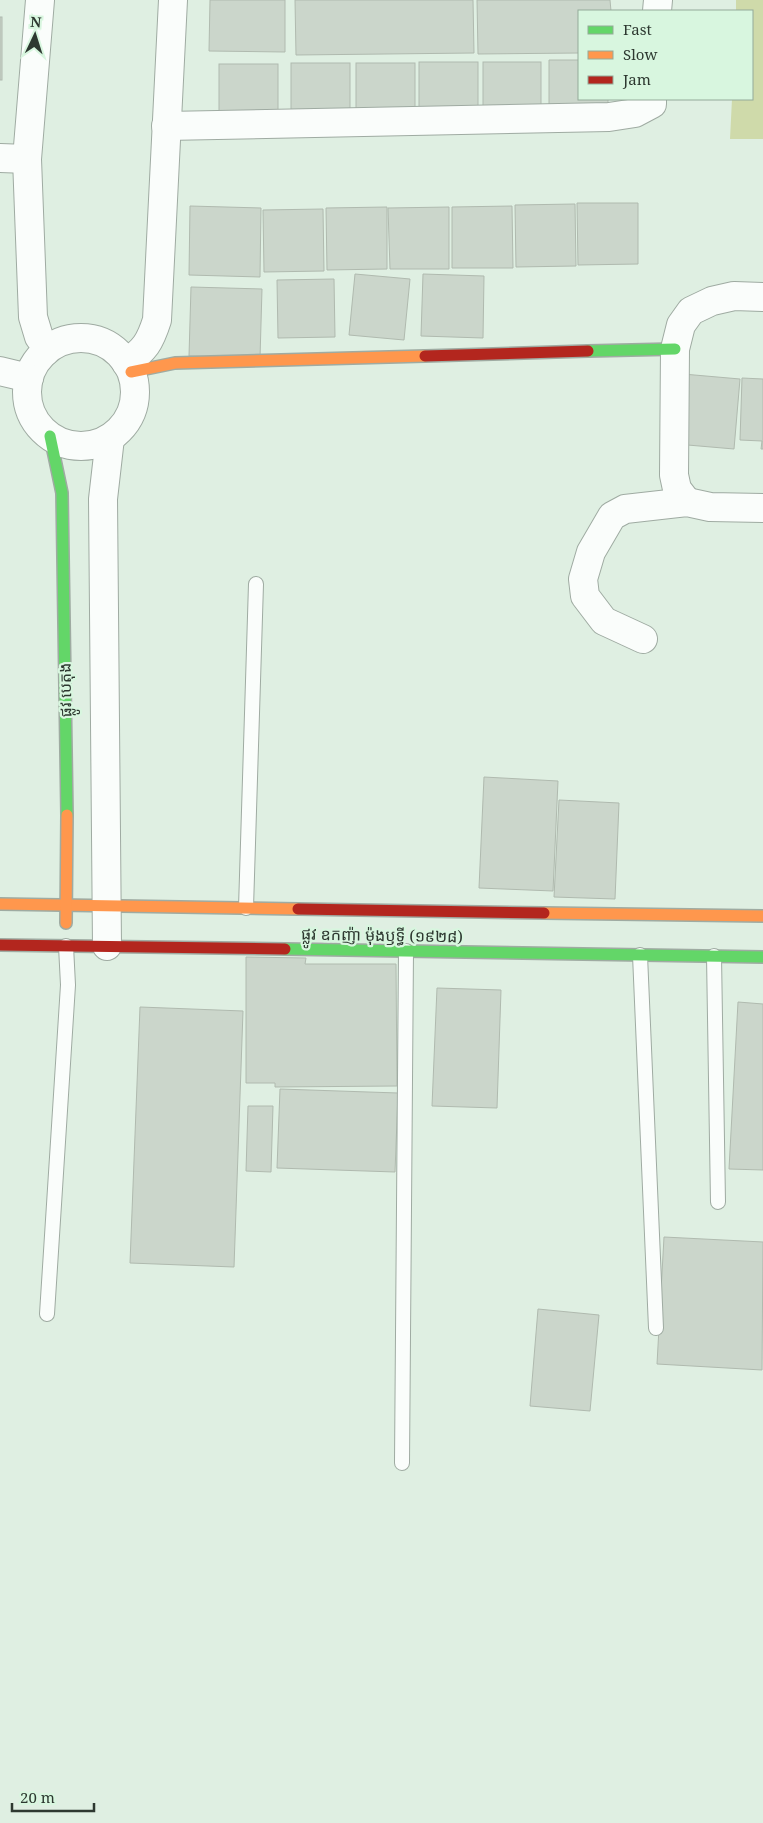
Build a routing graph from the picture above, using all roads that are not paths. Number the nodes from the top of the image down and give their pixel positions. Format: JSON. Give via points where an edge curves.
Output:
{"nodes":[{"id":1,"x":40,"y":0,"type":"edge"},
{"id":2,"x":173,"y":0,"type":"edge"},
{"id":3,"x":652,"y":100,"type":"edge"},
{"id":4,"x":166,"y":126,"type":"junction"},
{"id":5,"x":0,"y":158,"type":"edge"},
{"id":6,"x":27,"y":159,"type":"junction"},
{"id":7,"x":763,"y":297,"type":"edge"},
{"id":8,"x":675,"y":349,"type":"junction"},
{"id":9,"x":45,"y":352,"type":"junction"},
{"id":10,"x":129,"y":367,"type":"junction"},
{"id":11,"x":0,"y":371,"type":"edge"},
{"id":12,"x":29,"y":378,"type":"junction"},
{"id":13,"x":50,"y":436,"type":"junction"},
{"id":14,"x":110,"y":438,"type":"junction"},
{"id":15,"x":688,"y":502,"type":"junction"},
{"id":16,"x":763,"y":508,"type":"edge"},
{"id":17,"x":256,"y":584,"type":"dead end"},
{"id":18,"x":643,"y":639,"type":"dead end"},
{"id":19,"x":0,"y":904,"type":"edge"},
{"id":20,"x":66,"y":905,"type":"junction"},
{"id":21,"x":106,"y":906,"type":"junction"},
{"id":22,"x":246,"y":908,"type":"junction"},
{"id":23,"x":763,"y":916,"type":"edge"},
{"id":24,"x":0,"y":945,"type":"edge"},
{"id":25,"x":66,"y":946,"type":"junction"},
{"id":26,"x":106,"y":946,"type":"junction"},
{"id":27,"x":406,"y":951,"type":"junction"},
{"id":28,"x":640,"y":955,"type":"junction"},
{"id":29,"x":714,"y":956,"type":"junction"},
{"id":30,"x":763,"y":957,"type":"edge"},
{"id":31,"x":718,"y":1202,"type":"dead end"},
{"id":32,"x":47,"y":1314,"type":"dead end"},
{"id":33,"x":656,"y":1328,"type":"dead end"},
{"id":34,"x":402,"y":1463,"type":"dead end"}],
"edges":[{"from":1,"to":6,"type":"street"},
{"from":2,"to":4,"type":"street"},
{"from":3,"to":4,"type":"street","via":[[652,104],[635,113],[609,117]]},
{"from":4,"to":10,"type":"street","via":[[157,320],[151,338]]},
{"from":5,"to":6,"type":"street"},
{"from":6,"to":9,"type":"street","via":[[32,316],[39,337],[47,347]]},
{"from":7,"to":8,"type":"street","via":[[734,296],[712,301],[691,311],[681,324]]},
{"from":8,"to":10,"type":"main road"},
{"from":8,"to":15,"type":"street","via":[[674,475],[677,489]]},
{"from":9,"to":10,"type":"street","via":[[63,342],[93,340],[112,348]]},
{"from":9,"to":12,"type":"street"},
{"from":10,"to":14,"type":"street","via":[[135,384],[132,409],[120,430]]},
{"from":11,"to":12,"type":"street"},
{"from":12,"to":13,"type":"street","via":[[30,410]]},
{"from":13,"to":14,"type":"street","via":[[80,446]]},
{"from":13,"to":20,"type":"main road","name":"ផ្លូវ បេតុង","via":[[62,493],[68,832]]},
{"from":14,"to":21,"type":"street","via":[[103,498]]},
{"from":15,"to":16,"type":"street","via":[[710,507]]},
{"from":15,"to":18,"type":"street","via":[[625,509],[612,516],[591,552],[583,578],[585,596],[604,621]]},
{"from":17,"to":22,"type":"lane"},
{"from":19,"to":20,"type":"main road","name":"ផ្លូវ ឧកញ៉ា ម៉ុងឫទ្ធី (១៩២៨)"},
{"from":20,"to":21,"type":"main road","name":"ផ្លូវ ឧកញ៉ា ម៉ុងឫទ្ធី (១៩២៨)"},
{"from":20,"to":25,"type":"main road","name":"ផ្លូវ បេតុង"},
{"from":21,"to":22,"type":"main road","name":"ផ្លូវ ឧកញ៉ា ម៉ុងឫទ្ធី (១៩២៨)"},
{"from":21,"to":26,"type":"street"},
{"from":22,"to":23,"type":"main road","name":"ផ្លូវ ឧកញ៉ា ម៉ុងឫទ្ធី (១៩២៨)"},
{"from":24,"to":25,"type":"main road","name":"ផ្លូវ ឧកញ៉ា ម៉ុងឫទ្ធី (១៩២៨)"},
{"from":25,"to":26,"type":"main road","name":"ផ្លូវ ឧកញ៉ា ម៉ុងឫទ្ធី (១៩២៨)"},
{"from":25,"to":32,"type":"lane","via":[[68,985]]},
{"from":26,"to":27,"type":"main road","name":"ផ្លូវ ឧកញ៉ា ម៉ុងឫទ្ធី (១៩២៨)"},
{"from":27,"to":28,"type":"main road","name":"ផ្លូវ ឧកញ៉ា ម៉ុងឫទ្ធី (១៩២៨)"},
{"from":27,"to":34,"type":"lane"},
{"from":28,"to":29,"type":"main road","name":"ផ្លូវ ឧកញ៉ា ម៉ុងឫទ្ធី (១៩២៨)"},
{"from":28,"to":33,"type":"lane"},
{"from":29,"to":30,"type":"main road","name":"ផ្លូវ ឧកញ៉ា ម៉ុងឫទ្ធី (១៩២៨)"},
{"from":29,"to":31,"type":"lane"}]}
